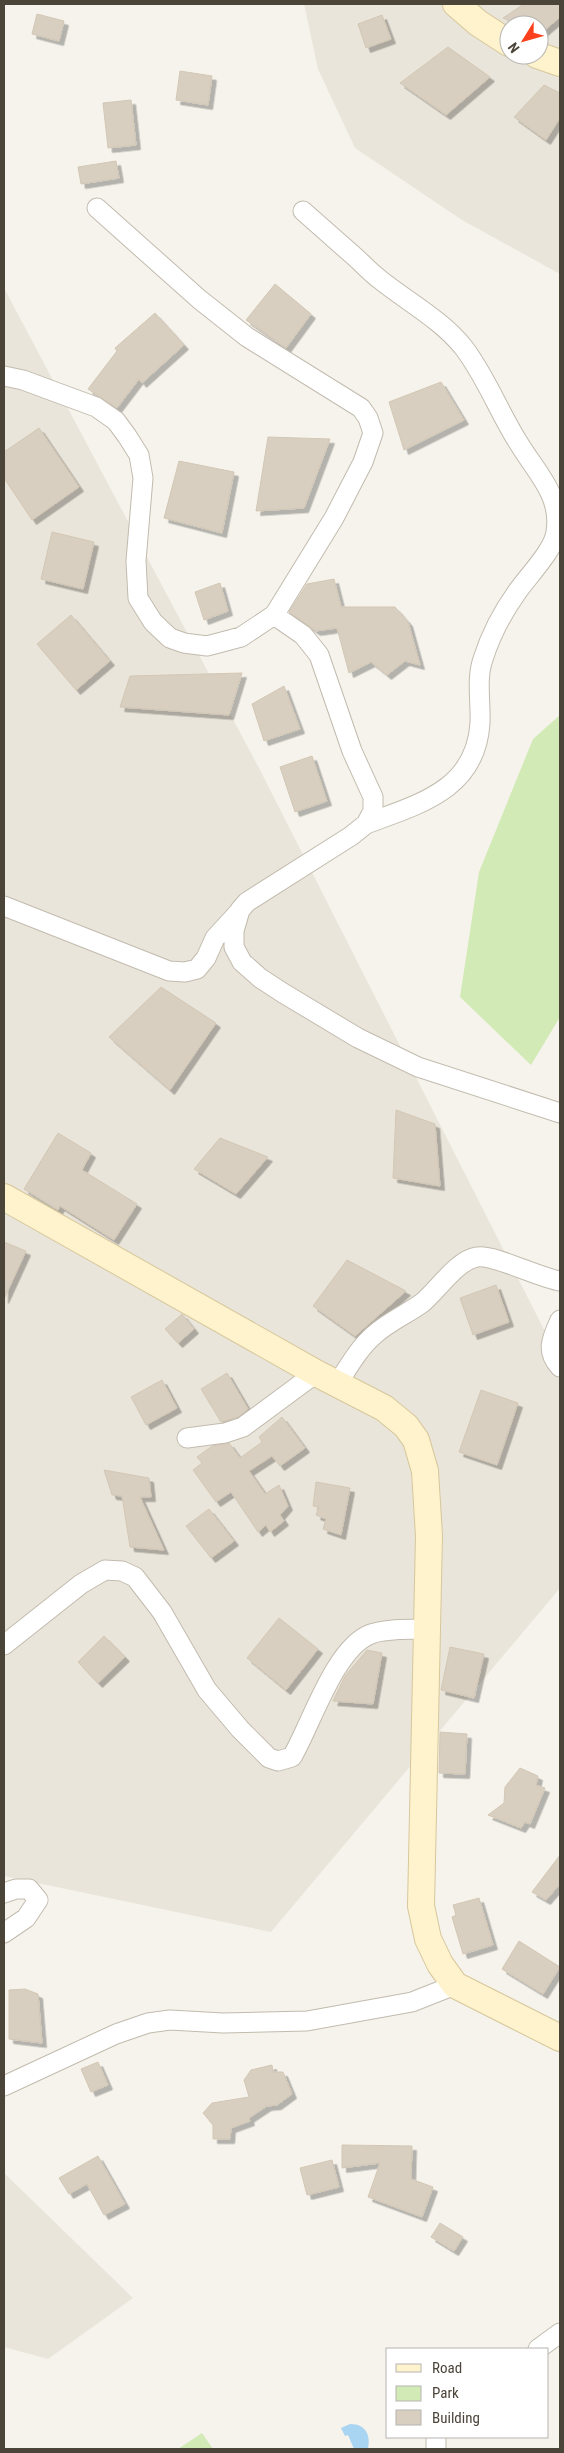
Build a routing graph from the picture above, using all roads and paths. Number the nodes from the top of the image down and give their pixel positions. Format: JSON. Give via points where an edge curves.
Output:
{"nodes":[{"id":1,"x":456,"y":4,"type":"edge"},
{"id":2,"x":499,"y":37,"type":"edge"},
{"id":3,"x":97,"y":208,"type":"dead end"},
{"id":4,"x":303,"y":211,"type":"dead end"},
{"id":5,"x":4,"y":376,"type":"edge"},
{"id":6,"x":274,"y":614,"type":"junction"},
{"id":7,"x":366,"y":824,"type":"junction"},
{"id":8,"x":4,"y":906,"type":"edge"},
{"id":9,"x":240,"y":910,"type":"junction"},
{"id":10,"x":560,"y":1113,"type":"edge"},
{"id":11,"x":4,"y":1197,"type":"edge"},
{"id":12,"x":560,"y":1281,"type":"edge"},
{"id":13,"x":560,"y":1320,"type":"edge"},
{"id":14,"x":560,"y":1367,"type":"edge"},
{"id":15,"x":327,"y":1378,"type":"junction"},
{"id":16,"x":187,"y":1438,"type":"dead end"},
{"id":17,"x":428,"y":1629,"type":"junction"},
{"id":18,"x":4,"y":1645,"type":"edge"},
{"id":19,"x":4,"y":1893,"type":"edge"},
{"id":20,"x":4,"y":1933,"type":"edge"},
{"id":21,"x":456,"y":1985,"type":"junction"},
{"id":22,"x":560,"y":2038,"type":"edge"},
{"id":23,"x":4,"y":2086,"type":"edge"},
{"id":24,"x":560,"y":2332,"type":"edge"},
{"id":25,"x":539,"y":2348,"type":"edge"}],
"edges":[{"from":1,"to":2,"type":"street"},
{"from":3,"to":6,"type":"street","via":[[198,300],[247,337],[361,408],[368,418],[372,433],[363,462],[334,518]]},
{"from":4,"to":7,"type":"street","via":[[376,277],[448,331],[465,349],[519,444],[547,484],[556,518],[556,533],[550,546],[492,632],[480,668],[480,726],[463,774],[424,802]]},
{"from":5,"to":6,"type":"street","via":[[39,385],[96,407],[116,421],[139,455],[143,478],[136,561],[138,598],[153,622],[170,638],[207,646],[241,637]]},
{"from":6,"to":7,"type":"street","via":[[303,635],[318,655],[352,752],[373,798],[373,811]]},
{"from":7,"to":9,"type":"street","via":[[313,861],[260,892]]},
{"from":8,"to":9,"type":"street","via":[[170,971],[185,972],[197,969],[215,938]]},
{"from":9,"to":10,"type":"street","via":[[234,931],[234,947],[242,962],[282,993],[358,1038],[418,1067]]},
{"from":11,"to":15,"type":"street"},
{"from":12,"to":15,"type":"street","via":[[477,1257],[463,1263],[422,1303],[375,1334],[356,1355]]},
{"from":13,"to":14,"type":"street","via":[[550,1342],[550,1351]]},
{"from":15,"to":16,"type":"street","via":[[243,1427],[225,1434]]},
{"from":15,"to":17,"type":"street","via":[[384,1408],[406,1426],[422,1453],[429,1536]]},
{"from":17,"to":18,"type":"street","via":[[372,1633],[360,1640],[340,1662],[292,1757],[278,1761],[269,1758],[207,1690],[162,1612],[135,1577],[122,1571],[105,1570],[81,1584]]},
{"from":17,"to":21,"type":"street","via":[[421,1906],[428,1939],[440,1964]]},
{"from":19,"to":20,"type":"street","via":[[29,1889],[38,1900],[26,1918]]},
{"from":21,"to":22,"type":"street"},
{"from":21,"to":23,"type":"street","via":[[412,2002],[307,2021],[223,2023],[170,2020],[148,2023],[116,2034]]},
{"from":24,"to":25,"type":"street"}]}
